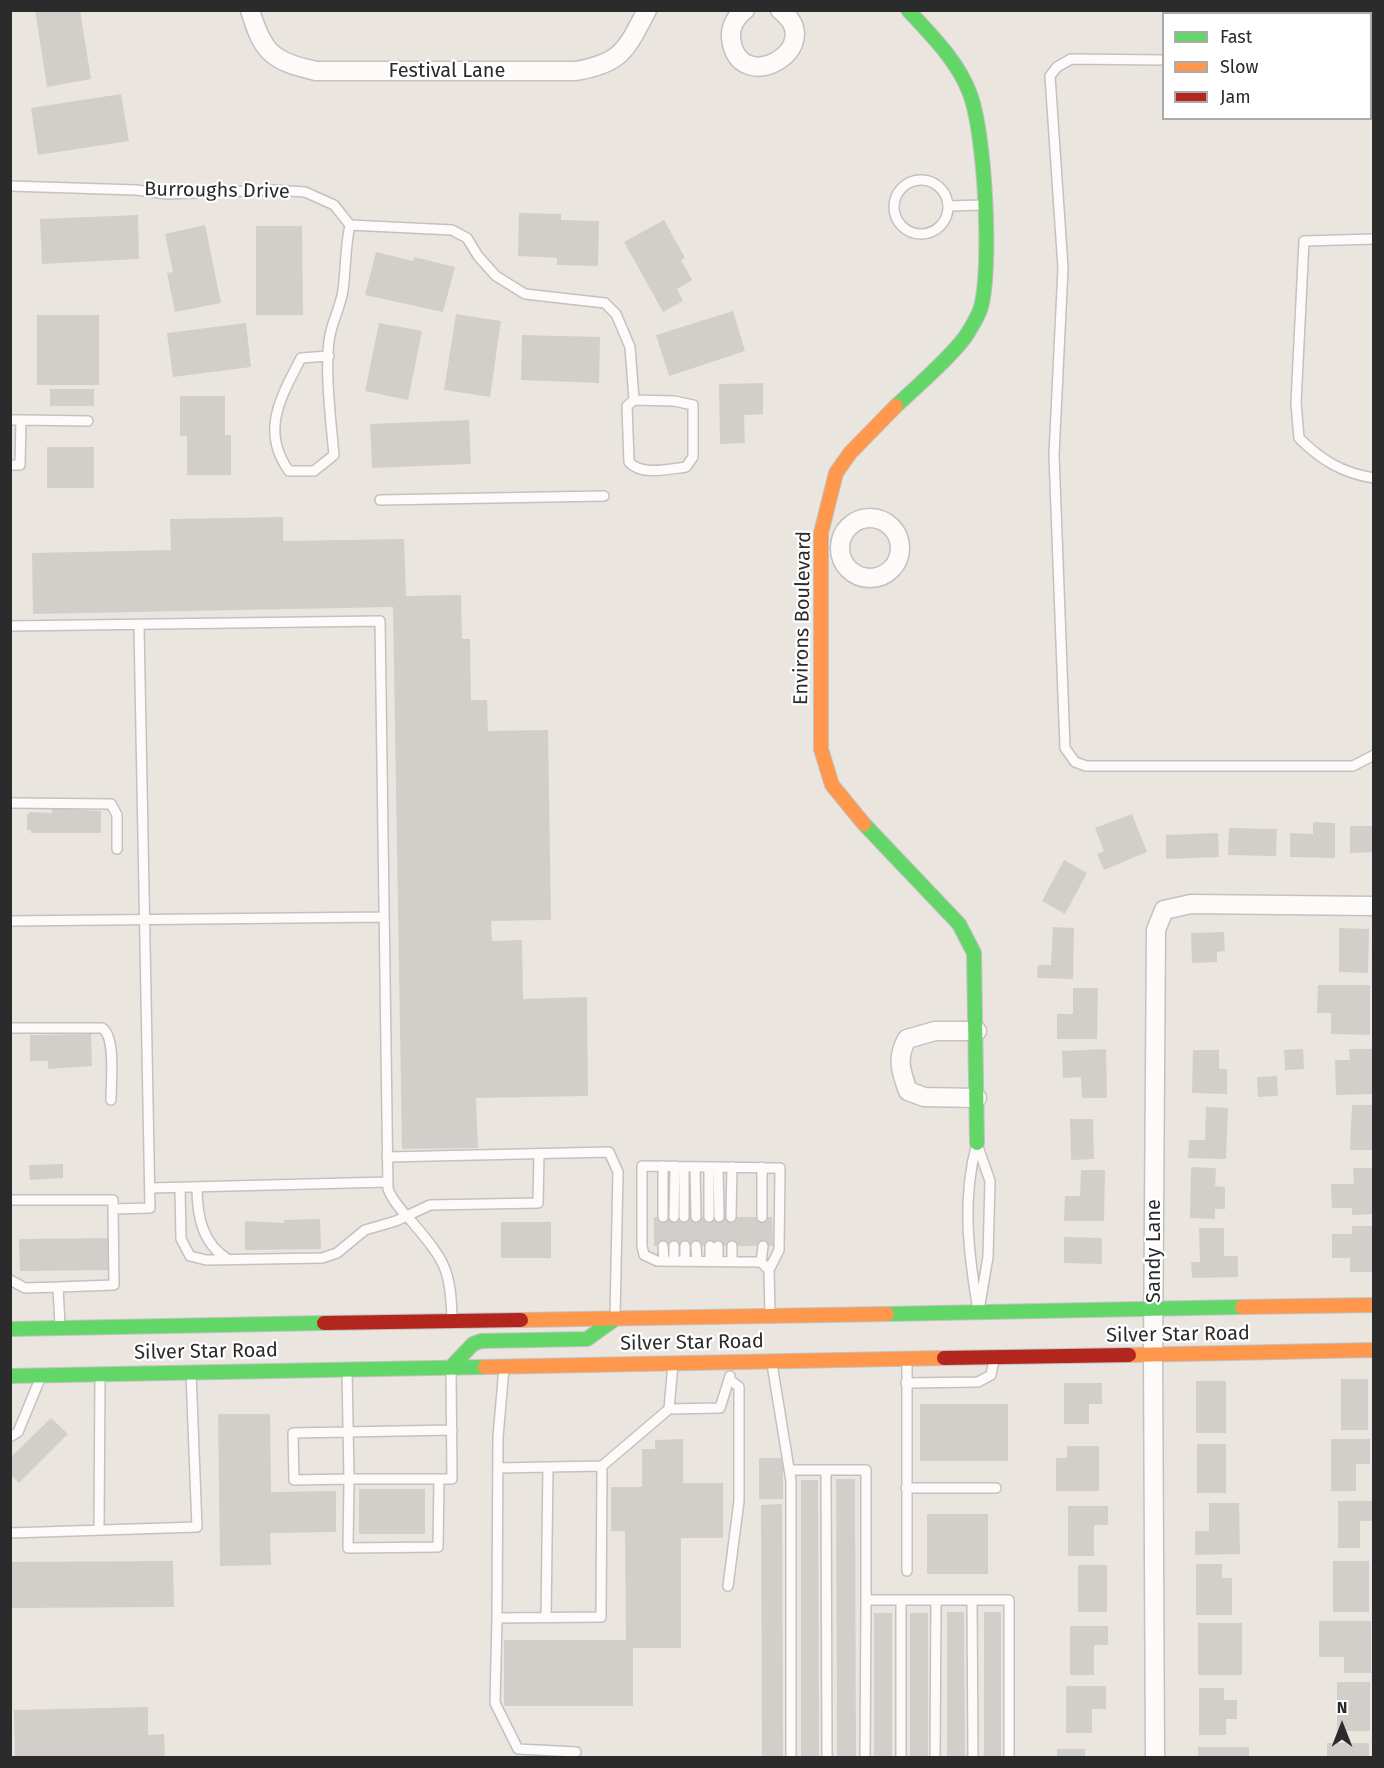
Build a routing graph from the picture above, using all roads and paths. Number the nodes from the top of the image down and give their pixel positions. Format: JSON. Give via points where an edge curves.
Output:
{"nodes":[{"id":1,"x":250,"y":10,"type":"edge"},
{"id":2,"x":647,"y":10,"type":"edge"},
{"id":3,"x":780,"y":10,"type":"edge"},
{"id":4,"x":908,"y":10,"type":"edge"},
{"id":5,"x":741,"y":11,"type":"edge"},
{"id":6,"x":1162,"y":60,"type":"edge"},
{"id":7,"x":10,"y":186,"type":"edge"},
{"id":8,"x":985,"y":205,"type":"junction"},
{"id":9,"x":949,"y":206,"type":"junction"},
{"id":10,"x":350,"y":225,"type":"junction"},
{"id":11,"x":1374,"y":239,"type":"edge"},
{"id":12,"x":329,"y":356,"type":"junction"},
{"id":13,"x":634,"y":400,"type":"junction"},
{"id":14,"x":10,"y":420,"type":"edge"},
{"id":15,"x":21,"y":420,"type":"junction"},
{"id":16,"x":88,"y":421,"type":"dead end"},
{"id":17,"x":10,"y":465,"type":"edge"},
{"id":18,"x":1374,"y":478,"type":"edge"},
{"id":19,"x":604,"y":496,"type":"dead end"},
{"id":20,"x":380,"y":500,"type":"dead end"},
{"id":21,"x":821,"y":551,"type":"junction"},
{"id":22,"x":840,"y":551,"type":"dead end"},
{"id":23,"x":10,"y":626,"type":"edge"},
{"id":24,"x":139,"y":626,"type":"junction"},
{"id":25,"x":1374,"y":756,"type":"edge"},
{"id":26,"x":10,"y":803,"type":"edge"},
{"id":27,"x":117,"y":849,"type":"dead end"},
{"id":28,"x":1374,"y":906,"type":"edge"},
{"id":29,"x":384,"y":917,"type":"junction"},
{"id":30,"x":10,"y":921,"type":"edge"},
{"id":31,"x":145,"y":921,"type":"junction"},
{"id":32,"x":11,"y":1028,"type":"edge"},
{"id":33,"x":976,"y":1031,"type":"junction"},
{"id":34,"x":976,"y":1098,"type":"junction"},
{"id":35,"x":111,"y":1100,"type":"dead end"},
{"id":36,"x":976,"y":1143,"type":"junction"},
{"id":37,"x":539,"y":1154,"type":"junction"},
{"id":38,"x":387,"y":1157,"type":"junction"},
{"id":39,"x":663,"y":1166,"type":"junction"},
{"id":40,"x":680,"y":1166,"type":"junction"},
{"id":41,"x":695,"y":1167,"type":"junction"},
{"id":42,"x":714,"y":1167,"type":"junction"},
{"id":43,"x":732,"y":1167,"type":"junction"},
{"id":44,"x":762,"y":1167,"type":"junction"},
{"id":45,"x":388,"y":1182,"type":"junction"},
{"id":46,"x":197,"y":1187,"type":"junction"},
{"id":47,"x":150,"y":1188,"type":"junction"},
{"id":48,"x":180,"y":1188,"type":"junction"},
{"id":49,"x":10,"y":1200,"type":"edge"},
{"id":50,"x":113,"y":1209,"type":"junction"},
{"id":51,"x":406,"y":1215,"type":"junction"},
{"id":52,"x":663,"y":1217,"type":"dead end"},
{"id":53,"x":679,"y":1217,"type":"dead end"},
{"id":54,"x":696,"y":1217,"type":"dead end"},
{"id":55,"x":714,"y":1217,"type":"dead end"},
{"id":56,"x":731,"y":1217,"type":"dead end"},
{"id":57,"x":762,"y":1217,"type":"dead end"},
{"id":58,"x":663,"y":1246,"type":"dead end"},
{"id":59,"x":674,"y":1246,"type":"dead end"},
{"id":60,"x":685,"y":1246,"type":"dead end"},
{"id":61,"x":696,"y":1246,"type":"dead end"},
{"id":62,"x":714,"y":1246,"type":"dead end"},
{"id":63,"x":732,"y":1246,"type":"dead end"},
{"id":64,"x":762,"y":1246,"type":"dead end"},
{"id":65,"x":229,"y":1260,"type":"junction"},
{"id":66,"x":669,"y":1261,"type":"junction"},
{"id":67,"x":685,"y":1261,"type":"junction"},
{"id":68,"x":697,"y":1261,"type":"junction"},
{"id":69,"x":714,"y":1261,"type":"junction"},
{"id":70,"x":732,"y":1261,"type":"junction"},
{"id":71,"x":761,"y":1262,"type":"junction"},
{"id":72,"x":769,"y":1270,"type":"junction"},
{"id":73,"x":10,"y":1280,"type":"edge"},
{"id":74,"x":58,"y":1287,"type":"junction"},
{"id":75,"x":1374,"y":1305,"type":"edge"},
{"id":76,"x":1153,"y":1309,"type":"junction"},
{"id":77,"x":979,"y":1312,"type":"junction"},
{"id":78,"x":770,"y":1316,"type":"junction"},
{"id":79,"x":615,"y":1318,"type":"junction"},
{"id":80,"x":452,"y":1321,"type":"junction"},
{"id":81,"x":10,"y":1329,"type":"edge"},
{"id":82,"x":60,"y":1329,"type":"junction"},
{"id":83,"x":1374,"y":1350,"type":"edge"},
{"id":84,"x":1153,"y":1355,"type":"junction"},
{"id":85,"x":995,"y":1358,"type":"junction"},
{"id":86,"x":907,"y":1359,"type":"junction"},
{"id":87,"x":771,"y":1361,"type":"junction"},
{"id":88,"x":736,"y":1362,"type":"junction"},
{"id":89,"x":673,"y":1363,"type":"junction"},
{"id":90,"x":504,"y":1366,"type":"junction"},
{"id":91,"x":451,"y":1367,"type":"junction"},
{"id":92,"x":348,"y":1369,"type":"junction"},
{"id":93,"x":191,"y":1372,"type":"junction"},
{"id":94,"x":100,"y":1374,"type":"junction"},
{"id":95,"x":42,"y":1375,"type":"junction"},
{"id":96,"x":10,"y":1376,"type":"edge"},
{"id":97,"x":729,"y":1379,"type":"junction"},
{"id":98,"x":906,"y":1383,"type":"junction"},
{"id":99,"x":669,"y":1409,"type":"junction"},
{"id":100,"x":452,"y":1430,"type":"junction"},
{"id":101,"x":348,"y":1432,"type":"junction"},
{"id":102,"x":10,"y":1437,"type":"edge"},
{"id":103,"x":602,"y":1466,"type":"junction"},
{"id":104,"x":548,"y":1467,"type":"junction"},
{"id":105,"x":498,"y":1468,"type":"junction"},
{"id":106,"x":790,"y":1470,"type":"junction"},
{"id":107,"x":826,"y":1470,"type":"junction"},
{"id":108,"x":349,"y":1479,"type":"junction"},
{"id":109,"x":439,"y":1479,"type":"junction"},
{"id":110,"x":906,"y":1488,"type":"junction"},
{"id":111,"x":996,"y":1488,"type":"dead end"},
{"id":112,"x":99,"y":1530,"type":"junction"},
{"id":113,"x":10,"y":1533,"type":"edge"},
{"id":114,"x":907,"y":1571,"type":"dead end"},
{"id":115,"x":728,"y":1586,"type":"dead end"},
{"id":116,"x":866,"y":1600,"type":"junction"},
{"id":117,"x":936,"y":1600,"type":"junction"},
{"id":118,"x":972,"y":1600,"type":"junction"},
{"id":119,"x":901,"y":1601,"type":"junction"},
{"id":120,"x":498,"y":1618,"type":"junction"},
{"id":121,"x":546,"y":1618,"type":"junction"},
{"id":122,"x":576,"y":1752,"type":"dead end"},
{"id":123,"x":791,"y":1758,"type":"edge"},
{"id":124,"x":827,"y":1758,"type":"edge"},
{"id":125,"x":865,"y":1758,"type":"edge"},
{"id":126,"x":901,"y":1758,"type":"edge"},
{"id":127,"x":935,"y":1758,"type":"edge"},
{"id":128,"x":973,"y":1758,"type":"edge"},
{"id":129,"x":1009,"y":1758,"type":"edge"},
{"id":130,"x":1155,"y":1758,"type":"edge"}],
"edges":[{"from":1,"to":2,"type":"street","name":"Festival Lane","via":[[269,53],[285,64],[316,71],[576,71],[603,66],[627,48]]},
{"from":3,"to":5,"type":"street","via":[[792,25],[791,48],[774,65],[762,67],[750,65],[733,47],[732,30]]},
{"from":4,"to":8,"type":"main road","name":"Environs Boulevard","via":[[950,57],[970,93],[979,130]]},
{"from":6,"to":25,"type":"lane","via":[[1071,59],[1057,66],[1050,76],[1063,268],[1054,455],[1065,748],[1076,762],[1086,766],[1353,766]]},
{"from":7,"to":10,"type":"lane","name":"Burroughs Drive","via":[[167,194],[305,192],[334,205]]},
{"from":8,"to":9,"type":"lane"},
{"from":8,"to":21,"type":"main road","name":"Environs Boulevard","via":[[981,307],[968,334],[850,453],[836,473],[821,533]]},
{"from":9,"to":9,"type":"lane","via":[[940,187],[921,180],[902,188],[895,207],[903,226],[922,234],[941,225]]},
{"from":10,"to":12,"type":"lane","via":[[343,292],[329,336]]},
{"from":10,"to":13,"type":"lane","via":[[452,230],[467,238],[496,276],[525,294],[605,303],[616,314],[630,347]]},
{"from":11,"to":18,"type":"lane","via":[[1304,241],[1296,404],[1299,438],[1320,459],[1352,474]]},
{"from":12,"to":12,"type":"lane","via":[[334,455],[314,471],[290,471],[278,455],[274,424],[281,398],[301,358]]},
{"from":13,"to":13,"type":"lane","via":[[627,406],[628,462],[633,467],[654,470],[686,466],[693,457],[693,405],[674,400]]},
{"from":14,"to":15,"type":"lane"},
{"from":15,"to":16,"type":"lane"},
{"from":15,"to":17,"type":"lane","via":[[20,465]]},
{"from":19,"to":20,"type":"lane"},
{"from":21,"to":22,"type":"street"},
{"from":21,"to":33,"type":"main road","name":"Environs Boulevard","via":[[821,749],[832,785],[854,814],[959,924],[974,953]]},
{"from":23,"to":24,"type":"lane"},
{"from":24,"to":29,"type":"lane","via":[[380,621]]},
{"from":24,"to":31,"type":"lane"},
{"from":26,"to":27,"type":"lane","via":[[111,804],[117,815]]},
{"from":28,"to":76,"type":"street","name":"Sandy Lane","via":[[1191,904],[1164,910],[1155,930]]},
{"from":29,"to":31,"type":"lane"},
{"from":29,"to":38,"type":"lane"},
{"from":30,"to":31,"type":"lane"},
{"from":31,"to":47,"type":"lane"},
{"from":32,"to":35,"type":"lane","via":[[106,1030],[110,1041]]},
{"from":33,"to":34,"type":"main road","name":"Environs Boulevard"},
{"from":33,"to":34,"type":"street","via":[[935,1031],[907,1039],[901,1048],[899,1068],[908,1091],[924,1097]]},
{"from":34,"to":36,"type":"main road","name":"Environs Boulevard"},
{"from":36,"to":77,"type":"lane","name":"Environs Boulevard","via":[[968,1176],[969,1259]]},
{"from":36,"to":77,"type":"lane","name":"Environs Boulevard","via":[[990,1181],[988,1257]]},
{"from":37,"to":38,"type":"lane"},
{"from":37,"to":51,"type":"lane","via":[[538,1203],[437,1203]]},
{"from":37,"to":79,"type":"lane","via":[[609,1152],[614,1162],[618,1172]]},
{"from":38,"to":45,"type":"lane"},
{"from":39,"to":40,"type":"lane"},
{"from":39,"to":52,"type":"lane"},
{"from":39,"to":66,"type":"lane","via":[[642,1166],[642,1246],[644,1255]]},
{"from":40,"to":41,"type":"lane"},
{"from":40,"to":53,"type":"lane"},
{"from":41,"to":42,"type":"lane"},
{"from":41,"to":54,"type":"lane"},
{"from":42,"to":43,"type":"lane"},
{"from":42,"to":55,"type":"lane"},
{"from":43,"to":44,"type":"lane"},
{"from":43,"to":56,"type":"lane"},
{"from":44,"to":57,"type":"lane"},
{"from":44,"to":72,"type":"lane","via":[[780,1168],[779,1250]]},
{"from":45,"to":46,"type":"lane"},
{"from":45,"to":51,"type":"lane","via":[[390,1195]]},
{"from":46,"to":48,"type":"lane"},
{"from":46,"to":65,"type":"lane","via":[[200,1222],[213,1248]]},
{"from":47,"to":48,"type":"lane"},
{"from":47,"to":50,"type":"lane","via":[[150,1209]]},
{"from":48,"to":65,"type":"lane","via":[[181,1239],[186,1251],[196,1258]]},
{"from":49,"to":50,"type":"lane","via":[[113,1200]]},
{"from":50,"to":74,"type":"lane","via":[[114,1285]]},
{"from":51,"to":65,"type":"lane","via":[[365,1230],[329,1256]]},
{"from":51,"to":80,"type":"lane","via":[[436,1250],[446,1269]]},
{"from":58,"to":66,"type":"lane"},
{"from":59,"to":66,"type":"lane"},
{"from":60,"to":67,"type":"lane"},
{"from":61,"to":68,"type":"lane"},
{"from":62,"to":69,"type":"lane"},
{"from":63,"to":70,"type":"lane"},
{"from":64,"to":71,"type":"lane"},
{"from":66,"to":67,"type":"lane"},
{"from":67,"to":68,"type":"lane"},
{"from":68,"to":69,"type":"lane"},
{"from":69,"to":70,"type":"lane"},
{"from":70,"to":71,"type":"lane"},
{"from":71,"to":72,"type":"lane"},
{"from":72,"to":78,"type":"lane"},
{"from":73,"to":74,"type":"lane","via":[[25,1288]]},
{"from":74,"to":82,"type":"lane"},
{"from":75,"to":76,"type":"main road","name":"Silver Star Road"},
{"from":76,"to":77,"type":"main road","name":"Silver Star Road"},
{"from":76,"to":84,"type":"street","name":"Sandy Lane"},
{"from":77,"to":78,"type":"main road","name":"Silver Star Road"},
{"from":78,"to":79,"type":"main road","name":"Silver Star Road"},
{"from":79,"to":80,"type":"main road","name":"Silver Star Road"},
{"from":79,"to":91,"type":"main road","via":[[587,1339],[481,1341]]},
{"from":80,"to":82,"type":"main road","name":"Silver Star Road"},
{"from":81,"to":82,"type":"main road","name":"Silver Star Road"},
{"from":83,"to":84,"type":"main road","name":"Silver Star Road"},
{"from":84,"to":85,"type":"main road","name":"Silver Star Road"},
{"from":84,"to":130,"type":"street","name":"Sandy Lane"},
{"from":85,"to":86,"type":"main road","name":"Silver Star Road"},
{"from":85,"to":98,"type":"lane","via":[[991,1376],[978,1382]]},
{"from":86,"to":87,"type":"main road","name":"Silver Star Road"},
{"from":86,"to":98,"type":"lane"},
{"from":87,"to":88,"type":"main road","name":"Silver Star Road"},
{"from":87,"to":106,"type":"lane"},
{"from":88,"to":89,"type":"main road","name":"Silver Star Road"},
{"from":88,"to":97,"type":"lane"},
{"from":89,"to":90,"type":"main road","name":"Silver Star Road"},
{"from":89,"to":99,"type":"lane"},
{"from":90,"to":91,"type":"main road","name":"Silver Star Road"},
{"from":90,"to":105,"type":"lane"},
{"from":91,"to":92,"type":"main road","name":"Silver Star Road"},
{"from":91,"to":100,"type":"lane"},
{"from":92,"to":93,"type":"main road","name":"Silver Star Road"},
{"from":92,"to":101,"type":"lane"},
{"from":93,"to":94,"type":"main road","name":"Silver Star Road"},
{"from":93,"to":112,"type":"lane","via":[[197,1527]]},
{"from":94,"to":95,"type":"main road","name":"Silver Star Road"},
{"from":94,"to":112,"type":"lane"},
{"from":95,"to":96,"type":"main road","name":"Silver Star Road"},
{"from":95,"to":102,"type":"lane","via":[[18,1432]]},
{"from":97,"to":99,"type":"lane","via":[[720,1408]]},
{"from":97,"to":115,"type":"lane","via":[[739,1387],[739,1501]]},
{"from":98,"to":110,"type":"lane"},
{"from":99,"to":103,"type":"lane"},
{"from":100,"to":101,"type":"lane"},
{"from":100,"to":109,"type":"lane","via":[[452,1479]]},
{"from":101,"to":108,"type":"lane"},
{"from":101,"to":108,"type":"lane","via":[[293,1433],[294,1480]]},
{"from":103,"to":104,"type":"lane"},
{"from":103,"to":121,"type":"lane","via":[[601,1617]]},
{"from":104,"to":105,"type":"lane"},
{"from":104,"to":121,"type":"lane"},
{"from":105,"to":120,"type":"lane"},
{"from":106,"to":107,"type":"lane"},
{"from":106,"to":123,"type":"lane"},
{"from":107,"to":116,"type":"lane","via":[[866,1470]]},
{"from":107,"to":124,"type":"lane"},
{"from":108,"to":109,"type":"lane"},
{"from":108,"to":109,"type":"lane","via":[[348,1548],[438,1547]]},
{"from":110,"to":111,"type":"lane"},
{"from":110,"to":114,"type":"lane"},
{"from":112,"to":113,"type":"lane"},
{"from":116,"to":119,"type":"lane"},
{"from":116,"to":125,"type":"lane"},
{"from":117,"to":118,"type":"lane"},
{"from":117,"to":119,"type":"lane"},
{"from":117,"to":127,"type":"lane"},
{"from":118,"to":128,"type":"lane"},
{"from":118,"to":129,"type":"lane","via":[[1009,1600]]},
{"from":119,"to":126,"type":"lane"},
{"from":120,"to":121,"type":"lane"},
{"from":120,"to":122,"type":"lane","via":[[495,1703],[518,1749]]}]}
